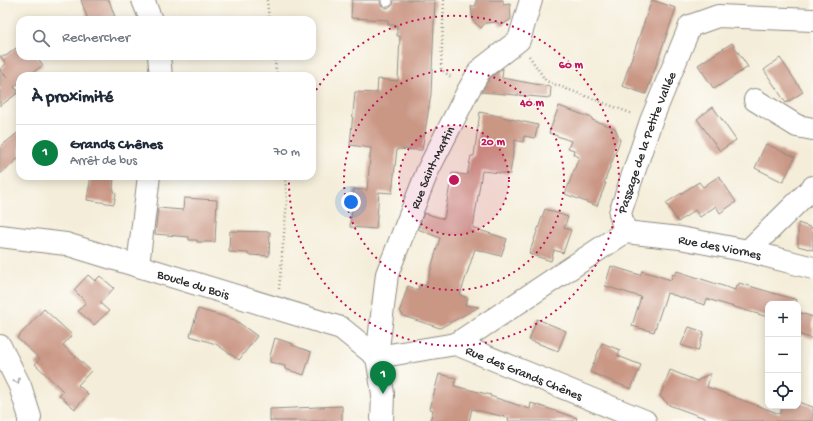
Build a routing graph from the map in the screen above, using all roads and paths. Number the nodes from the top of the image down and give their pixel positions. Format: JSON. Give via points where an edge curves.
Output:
{"nodes":[{"id":1,"x":143,"y":0,"type":"edge"},
{"id":2,"x":267,"y":0,"type":"edge"},
{"id":3,"x":444,"y":0,"type":"edge"},
{"id":4,"x":531,"y":0,"type":"edge"},
{"id":5,"x":149,"y":16,"type":"edge"},
{"id":6,"x":269,"y":16,"type":"edge"},
{"id":7,"x":813,"y":20,"type":"edge"},
{"id":8,"x":519,"y":40,"type":"junction"},
{"id":9,"x":159,"y":60,"type":"edge"},
{"id":10,"x":275,"y":60,"type":"edge"},
{"id":11,"x":161,"y":72,"type":"edge"},
{"id":12,"x":276,"y":72,"type":"edge"},
{"id":13,"x":468,"y":91,"type":"junction"},
{"id":14,"x":755,"y":100,"type":"dead end"},
{"id":15,"x":651,"y":121,"type":"junction"},
{"id":16,"x":813,"y":129,"type":"edge"},
{"id":17,"x":149,"y":180,"type":"edge"},
{"id":18,"x":285,"y":180,"type":"edge"},
{"id":19,"x":812,"y":189,"type":"edge"},
{"id":20,"x":625,"y":232,"type":"junction"},
{"id":21,"x":0,"y":236,"type":"edge"},
{"id":22,"x":748,"y":251,"type":"junction"},
{"id":23,"x":138,"y":265,"type":"junction"},
{"id":24,"x":813,"y":268,"type":"edge"},
{"id":25,"x":278,"y":308,"type":"junction"},
{"id":26,"x":456,"y":344,"type":"junction"},
{"id":27,"x":0,"y":346,"type":"edge"},
{"id":28,"x":377,"y":357,"type":"junction"},
{"id":29,"x":30,"y":421,"type":"edge"},
{"id":30,"x":382,"y":421,"type":"edge"},
{"id":31,"x":645,"y":421,"type":"edge"}],
"edges":[{"from":1,"to":5,"type":"street"},
{"from":2,"to":6,"type":"path"},
{"from":3,"to":13,"type":"path","via":[[441,69]]},
{"from":4,"to":8,"type":"street"},
{"from":7,"to":15,"type":"street","name":"Passage de la Petite Vallée","via":[[718,16],[690,26]]},
{"from":8,"to":13,"type":"street","name":"Rue Saint-Martin","via":[[480,70]]},
{"from":8,"to":15,"type":"path","via":[[546,81]]},
{"from":9,"to":11,"type":"street"},
{"from":10,"to":12,"type":"path"},
{"from":13,"to":28,"type":"street","name":"Rue Saint-Martin","via":[[428,170],[387,274]]},
{"from":14,"to":16,"type":"street","via":[[797,126]]},
{"from":15,"to":20,"type":"street","name":"Passage de la Petite Vallée","via":[[620,213]]},
{"from":17,"to":23,"type":"street"},
{"from":18,"to":25,"type":"path","via":[[287,201]]},
{"from":19,"to":22,"type":"street"},
{"from":20,"to":22,"type":"street","name":"Rue des Viornes","via":[[680,238]]},
{"from":20,"to":26,"type":"street","name":"Passage de la Petite Vallée"},
{"from":21,"to":23,"type":"street","name":"Boucle du Bois","via":[[66,244]]},
{"from":22,"to":24,"type":"street","name":"Rue des Viornes"},
{"from":23,"to":25,"type":"street","name":"Boucle du Bois"},
{"from":25,"to":28,"type":"street","name":"Boucle du Bois","via":[[341,328]]},
{"from":26,"to":28,"type":"street","name":"Rue des Grands Chênes"},
{"from":26,"to":31,"type":"street","name":"Rue des Grands Chênes"},
{"from":27,"to":29,"type":"street","one_way":true,"via":[[20,386]]},
{"from":28,"to":30,"type":"street","name":"Rue Saint-Martin","via":[[383,394]]}]}
